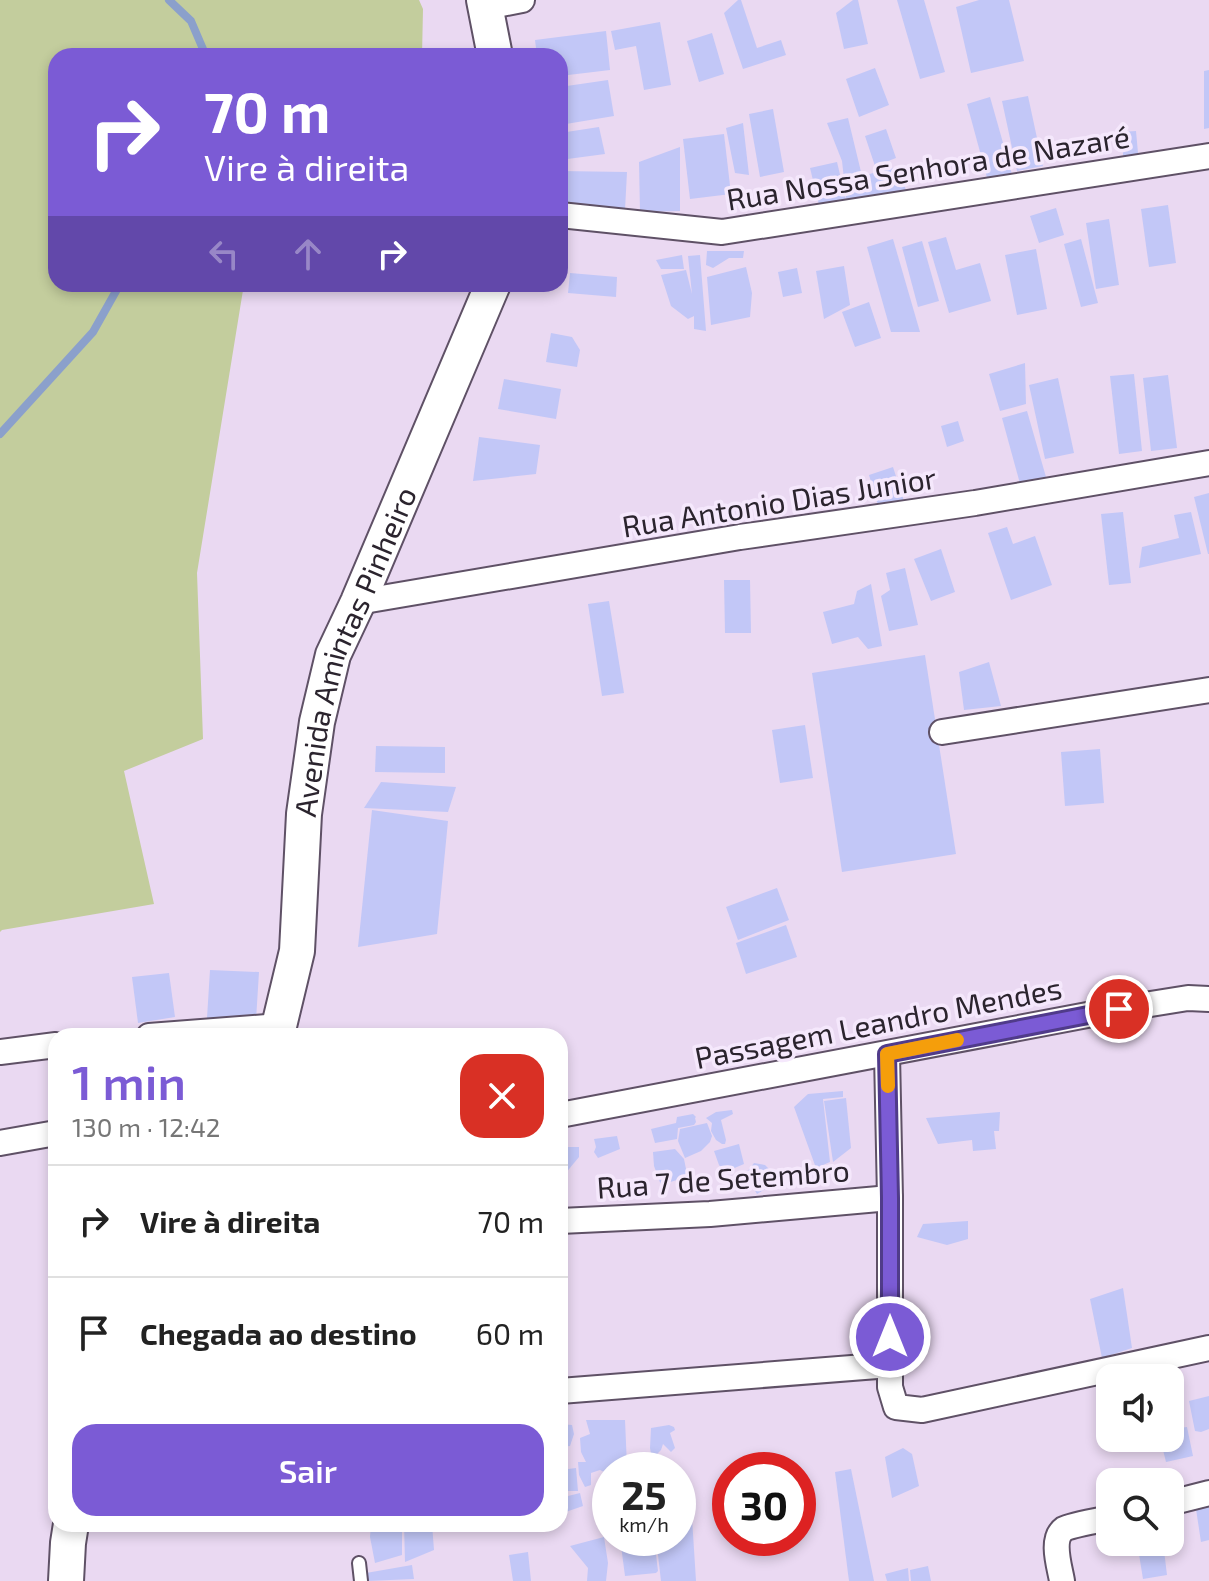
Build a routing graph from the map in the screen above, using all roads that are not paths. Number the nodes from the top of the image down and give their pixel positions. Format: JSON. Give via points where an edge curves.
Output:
{"nodes":[{"id":1,"x":522,"y":0,"type":"edge"},
{"id":2,"x":485,"y":3,"type":"edge"},
{"id":3,"x":493,"y":48,"type":"edge"},
{"id":4,"x":1209,"y":156,"type":"edge"},
{"id":5,"x":568,"y":216,"type":"edge"},
{"id":6,"x":490,"y":292,"type":"edge"},
{"id":7,"x":1209,"y":463,"type":"edge"},
{"id":8,"x":358,"y":602,"type":"junction"},
{"id":9,"x":1209,"y":690,"type":"edge"},
{"id":10,"x":942,"y":732,"type":"dead end"},
{"id":11,"x":1209,"y":999,"type":"edge"},
{"id":12,"x":278,"y":1028,"type":"edge"},
{"id":13,"x":48,"y":1046,"type":"edge"},
{"id":14,"x":0,"y":1052,"type":"edge"},
{"id":15,"x":887,"y":1054,"type":"junction"},
{"id":16,"x":568,"y":1114,"type":"edge"},
{"id":17,"x":48,"y":1134,"type":"edge"},
{"id":18,"x":0,"y":1143,"type":"edge"},
{"id":19,"x":890,"y":1198,"type":"junction"},
{"id":20,"x":568,"y":1221,"type":"edge"},
{"id":21,"x":1209,"y":1348,"type":"edge"},
{"id":22,"x":890,"y":1365,"type":"junction"},
{"id":23,"x":568,"y":1390,"type":"edge"},
{"id":24,"x":1209,"y":1493,"type":"edge"},
{"id":25,"x":1184,"y":1499,"type":"edge"},
{"id":26,"x":1096,"y":1521,"type":"edge"},
{"id":27,"x":70,"y":1532,"type":"edge"},
{"id":28,"x":359,"y":1563,"type":"dead end"},
{"id":29,"x":66,"y":1581,"type":"edge"},
{"id":30,"x":361,"y":1581,"type":"edge"},
{"id":31,"x":1062,"y":1581,"type":"edge"}],
"edges":[{"from":1,"to":2,"type":"street"},
{"from":2,"to":3,"type":"street"},
{"from":4,"to":5,"type":"street","name":"Rua Nossa Senhora de Nazaré","via":[[722,232]]},
{"from":6,"to":8,"type":"street","name":"Avenida Amintas Pinheiro"},
{"from":7,"to":8,"type":"street","name":"Rua Antonio Dias Junior"},
{"from":8,"to":12,"type":"street","name":"Avenida Amintas Pinheiro","via":[[333,655],[317,722],[304,814],[297,951]]},
{"from":9,"to":10,"type":"street"},
{"from":11,"to":15,"type":"street","name":"Passagem Leandro Mendes","via":[[1119,1009]]},
{"from":13,"to":14,"type":"street"},
{"from":15,"to":16,"type":"street","name":"Passagem Leandro Mendes"},
{"from":15,"to":19,"type":"street"},
{"from":17,"to":18,"type":"street"},
{"from":19,"to":20,"type":"street","name":"Rua 7 de Setembro"},
{"from":19,"to":22,"type":"street"},
{"from":21,"to":22,"type":"street","via":[[922,1410],[896,1407]]},
{"from":22,"to":23,"type":"street"},
{"from":24,"to":25,"type":"street"},
{"from":26,"to":31,"type":"street","via":[[1064,1529],[1058,1537]]},
{"from":27,"to":29,"type":"street"},
{"from":28,"to":30,"type":"lane"}]}
